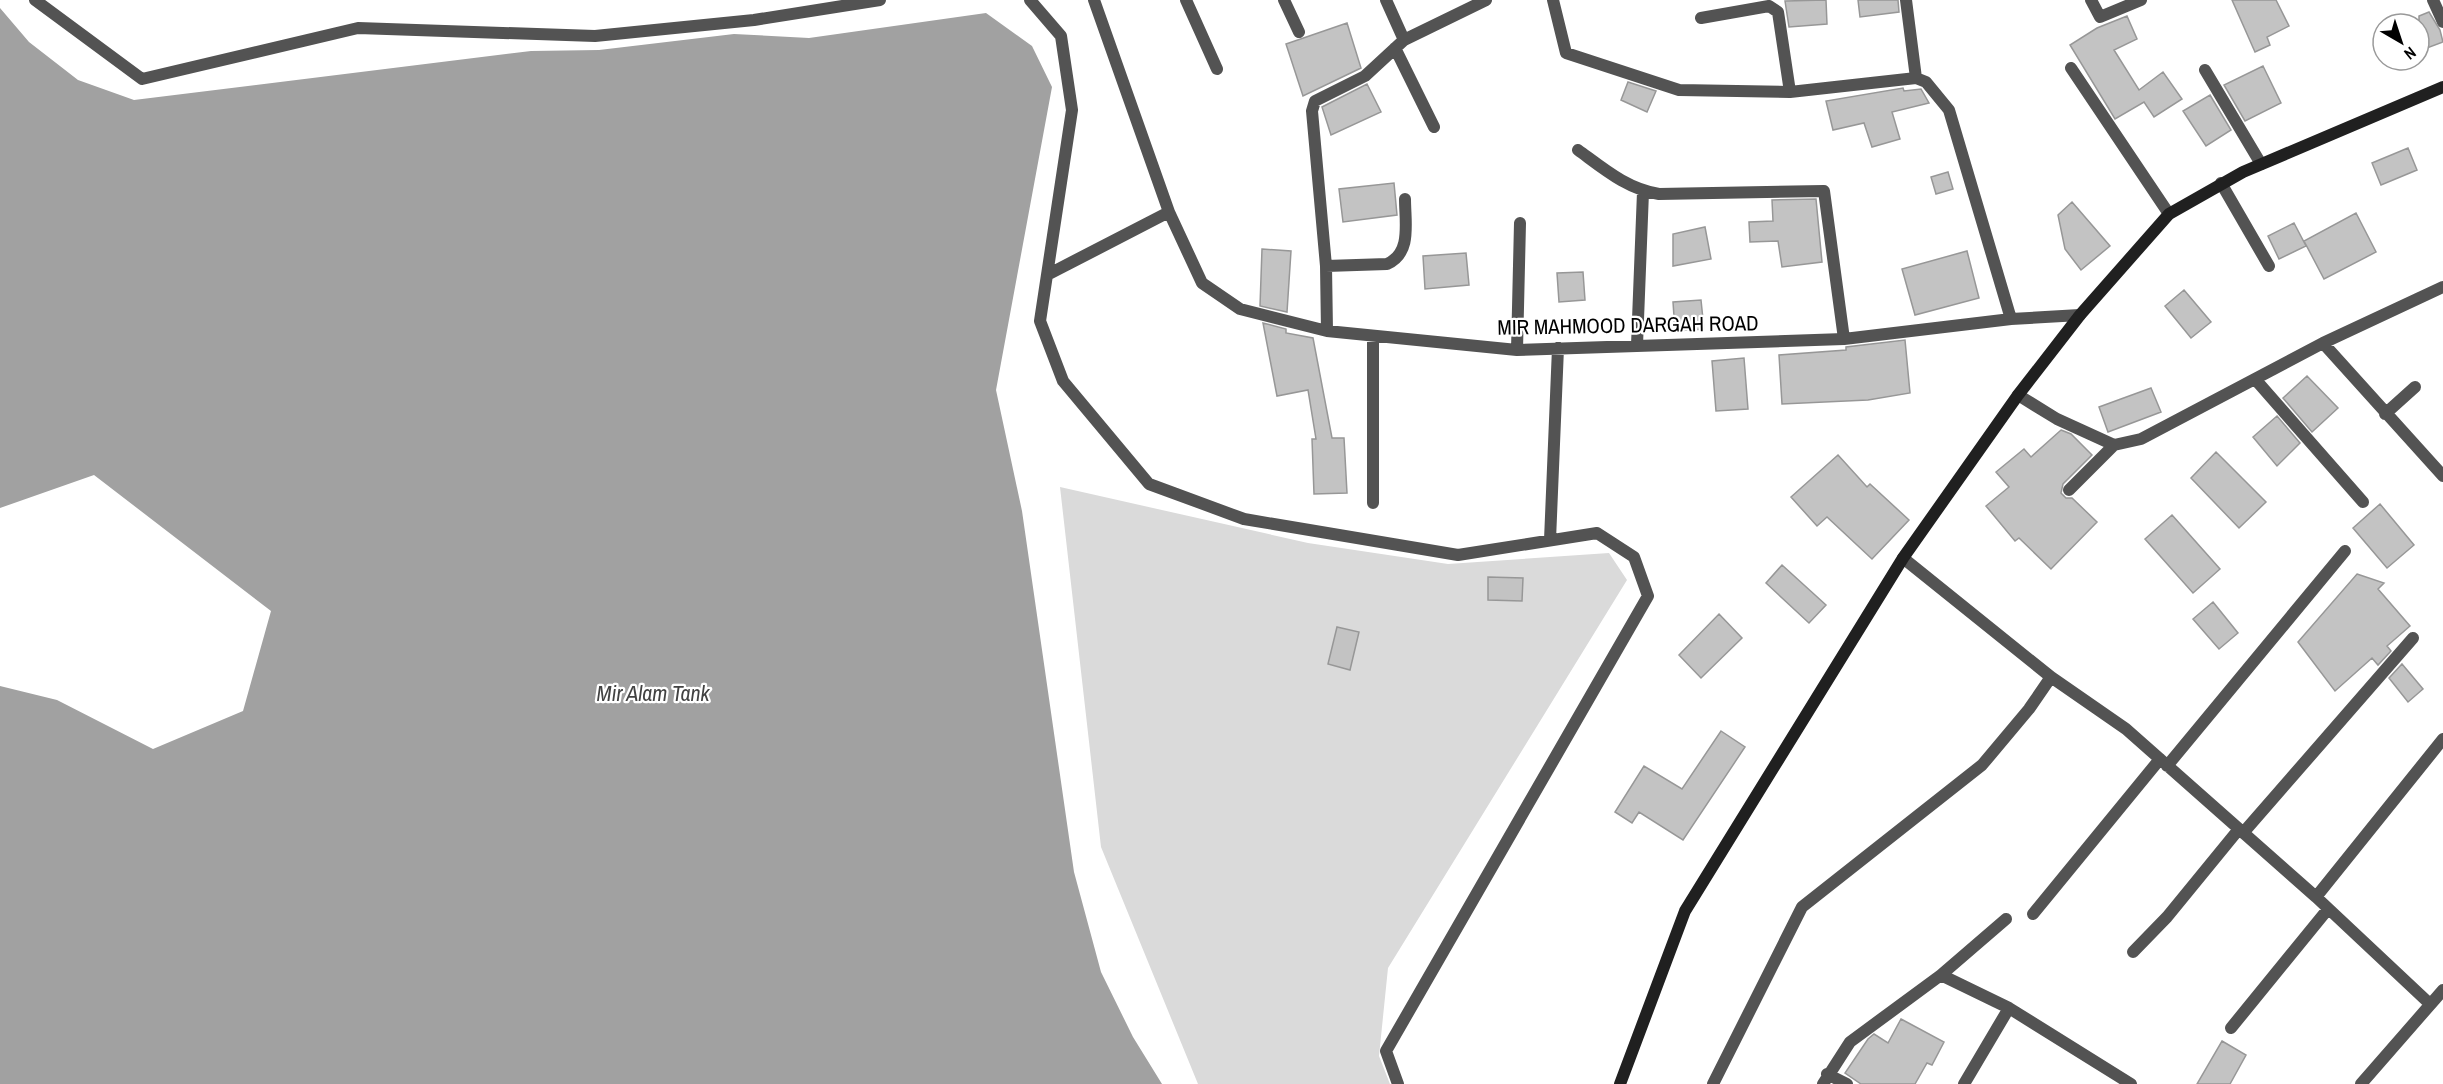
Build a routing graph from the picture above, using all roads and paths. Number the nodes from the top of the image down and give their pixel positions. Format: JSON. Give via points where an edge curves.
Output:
{"nodes":[{"id":1,"x":35,"y":0,"type":"edge"},
{"id":2,"x":880,"y":0,"type":"edge"},
{"id":3,"x":1030,"y":0,"type":"edge"},
{"id":4,"x":1094,"y":0,"type":"edge"},
{"id":5,"x":1186,"y":0,"type":"edge"},
{"id":6,"x":1284,"y":0,"type":"edge"},
{"id":7,"x":1386,"y":0,"type":"edge"},
{"id":8,"x":1486,"y":0,"type":"edge"},
{"id":9,"x":1553,"y":0,"type":"edge"},
{"id":10,"x":1906,"y":0,"type":"edge"},
{"id":11,"x":2091,"y":0,"type":"edge"},
{"id":12,"x":2141,"y":0,"type":"edge"},
{"id":13,"x":2433,"y":0,"type":"edge"},
{"id":14,"x":1701,"y":18,"type":"dead end"},
{"id":15,"x":2443,"y":22,"type":"edge"},
{"id":16,"x":1299,"y":32,"type":"dead end"},
{"id":17,"x":1399,"y":44,"type":"junction"},
{"id":18,"x":2071,"y":68,"type":"dead end"},
{"id":19,"x":1217,"y":69,"type":"dead end"},
{"id":20,"x":2205,"y":70,"type":"dead end"},
{"id":21,"x":1916,"y":78,"type":"junction"},
{"id":22,"x":2443,"y":87,"type":"edge"},
{"id":23,"x":1790,"y":92,"type":"junction"},
{"id":24,"x":1434,"y":127,"type":"dead end"},
{"id":25,"x":1578,"y":150,"type":"dead end"},
{"id":26,"x":2261,"y":164,"type":"junction"},
{"id":27,"x":2221,"y":183,"type":"junction"},
{"id":28,"x":1643,"y":192,"type":"junction"},
{"id":29,"x":1406,"y":199,"type":"dead end"},
{"id":30,"x":1169,"y":212,"type":"junction"},
{"id":31,"x":2169,"y":214,"type":"junction"},
{"id":32,"x":1520,"y":223,"type":"dead end"},
{"id":33,"x":1326,"y":266,"type":"junction"},
{"id":34,"x":2269,"y":266,"type":"dead end"},
{"id":35,"x":1047,"y":275,"type":"junction"},
{"id":36,"x":2443,"y":287,"type":"edge"},
{"id":37,"x":2080,"y":315,"type":"junction"},
{"id":38,"x":2011,"y":319,"type":"junction"},
{"id":39,"x":1327,"y":331,"type":"junction"},
{"id":40,"x":1373,"y":336,"type":"junction"},
{"id":41,"x":1844,"y":339,"type":"junction"},
{"id":42,"x":2323,"y":343,"type":"junction"},
{"id":43,"x":1637,"y":345,"type":"junction"},
{"id":44,"x":1558,"y":348,"type":"junction"},
{"id":45,"x":1517,"y":350,"type":"junction"},
{"id":46,"x":2255,"y":379,"type":"junction"},
{"id":47,"x":2415,"y":387,"type":"dead end"},
{"id":48,"x":2018,"y":394,"type":"junction"},
{"id":49,"x":2385,"y":414,"type":"junction"},
{"id":50,"x":2114,"y":445,"type":"junction"},
{"id":51,"x":2443,"y":476,"type":"edge"},
{"id":52,"x":2069,"y":490,"type":"dead end"},
{"id":53,"x":2363,"y":502,"type":"dead end"},
{"id":54,"x":1373,"y":503,"type":"dead end"},
{"id":55,"x":1550,"y":540,"type":"junction"},
{"id":56,"x":2345,"y":551,"type":"dead end"},
{"id":57,"x":1903,"y":558,"type":"junction"},
{"id":58,"x":2413,"y":638,"type":"dead end"},
{"id":59,"x":2051,"y":677,"type":"junction"},
{"id":60,"x":2443,"y":740,"type":"edge"},
{"id":61,"x":2163,"y":762,"type":"junction"},
{"id":62,"x":2241,"y":831,"type":"junction"},
{"id":63,"x":2316,"y":897,"type":"junction"},
{"id":64,"x":2328,"y":909,"type":"junction"},
{"id":65,"x":2033,"y":914,"type":"dead end"},
{"id":66,"x":2006,"y":919,"type":"dead end"},
{"id":67,"x":2133,"y":952,"type":"dead end"},
{"id":68,"x":1941,"y":975,"type":"junction"},
{"id":69,"x":2443,"y":990,"type":"edge"},
{"id":70,"x":2430,"y":1004,"type":"junction"},
{"id":71,"x":2010,"y":1008,"type":"junction"},
{"id":72,"x":2231,"y":1028,"type":"dead end"},
{"id":73,"x":1825,"y":1079,"type":"edge"},
{"id":74,"x":1398,"y":1084,"type":"edge"},
{"id":75,"x":1620,"y":1084,"type":"edge"},
{"id":76,"x":1713,"y":1084,"type":"edge"},
{"id":77,"x":1847,"y":1084,"type":"edge"},
{"id":78,"x":1964,"y":1084,"type":"edge"},
{"id":79,"x":2131,"y":1084,"type":"edge"},
{"id":80,"x":2361,"y":1084,"type":"edge"}],
"edges":[{"from":1,"to":2,"type":"street","via":[[142,79],[358,28],[595,36],[754,20]]},
{"from":3,"to":35,"type":"street","via":[[1061,36],[1072,110]]},
{"from":4,"to":30,"type":"street","name":"MIR MAHMOOD DARGAH ROAD"},
{"from":5,"to":19,"type":"street"},
{"from":6,"to":16,"type":"street"},
{"from":7,"to":17,"type":"street"},
{"from":8,"to":17,"type":"street"},
{"from":9,"to":23,"type":"street","via":[[1566,53],[1679,90]]},
{"from":10,"to":21,"type":"street"},
{"from":11,"to":12,"type":"street","via":[[2100,17]]},
{"from":13,"to":15,"type":"street"},
{"from":14,"to":23,"type":"street","via":[[1769,6],[1778,12]]},
{"from":17,"to":24,"type":"street"},
{"from":17,"to":33,"type":"street","via":[[1365,76],[1315,101],[1312,111]]},
{"from":18,"to":31,"type":"street"},
{"from":20,"to":26,"type":"street"},
{"from":21,"to":23,"type":"street"},
{"from":21,"to":38,"type":"street","via":[[1926,82],[1949,110]]},
{"from":22,"to":26,"type":"main road"},
{"from":25,"to":28,"type":"street","via":[[1623,183]]},
{"from":26,"to":27,"type":"main road"},
{"from":27,"to":31,"type":"main road"},
{"from":27,"to":34,"type":"street"},
{"from":28,"to":41,"type":"street","via":[[1824,191]]},
{"from":28,"to":43,"type":"street"},
{"from":29,"to":33,"type":"street","via":[[1405,241],[1395,260],[1387,264]]},
{"from":30,"to":35,"type":"street"},
{"from":30,"to":39,"type":"street","name":"MIR MAHMOOD DARGAH ROAD","via":[[1202,283],[1240,309]]},
{"from":31,"to":37,"type":"main road"},
{"from":32,"to":45,"type":"street"},
{"from":33,"to":39,"type":"street"},
{"from":35,"to":55,"type":"street","via":[[1040,321],[1063,381],[1149,484],[1244,519],[1458,555]]},
{"from":36,"to":42,"type":"street"},
{"from":37,"to":38,"type":"street","name":"MIR MAHMOOD DARGAH ROAD"},
{"from":37,"to":48,"type":"main road"},
{"from":38,"to":41,"type":"street","name":"MIR MAHMOOD DARGAH ROAD"},
{"from":39,"to":40,"type":"street","name":"MIR MAHMOOD DARGAH ROAD"},
{"from":40,"to":45,"type":"street","name":"MIR MAHMOOD DARGAH ROAD"},
{"from":40,"to":54,"type":"street"},
{"from":41,"to":43,"type":"street","name":"MIR MAHMOOD DARGAH ROAD"},
{"from":42,"to":46,"type":"street"},
{"from":42,"to":49,"type":"street"},
{"from":43,"to":44,"type":"street","name":"MIR MAHMOOD DARGAH ROAD"},
{"from":44,"to":45,"type":"street","name":"MIR MAHMOOD DARGAH ROAD"},
{"from":44,"to":55,"type":"street"},
{"from":46,"to":50,"type":"street","via":[[2140,439]]},
{"from":46,"to":53,"type":"street"},
{"from":47,"to":49,"type":"street"},
{"from":48,"to":50,"type":"street","via":[[2057,419]]},
{"from":48,"to":57,"type":"main road"},
{"from":49,"to":51,"type":"street"},
{"from":50,"to":52,"type":"street"},
{"from":55,"to":74,"type":"street","via":[[1597,533],[1634,557],[1648,596],[1386,1051]]},
{"from":56,"to":61,"type":"street"},
{"from":57,"to":59,"type":"street"},
{"from":57,"to":75,"type":"main road","via":[[1684,911]]},
{"from":58,"to":62,"type":"street"},
{"from":59,"to":61,"type":"street","via":[[2126,729]]},
{"from":59,"to":76,"type":"street","via":[[1982,765],[1802,907]]},
{"from":60,"to":63,"type":"street"},
{"from":61,"to":62,"type":"street"},
{"from":61,"to":65,"type":"street"},
{"from":62,"to":63,"type":"street"},
{"from":62,"to":67,"type":"street"},
{"from":63,"to":64,"type":"street"},
{"from":64,"to":70,"type":"street"},
{"from":64,"to":72,"type":"street"},
{"from":66,"to":68,"type":"street"},
{"from":68,"to":71,"type":"street"},
{"from":68,"to":73,"type":"street","via":[[1850,1042]]},
{"from":69,"to":70,"type":"street"},
{"from":70,"to":80,"type":"street"},
{"from":71,"to":78,"type":"street"},
{"from":71,"to":79,"type":"street"},
{"from":73,"to":77,"type":"street"}]}
